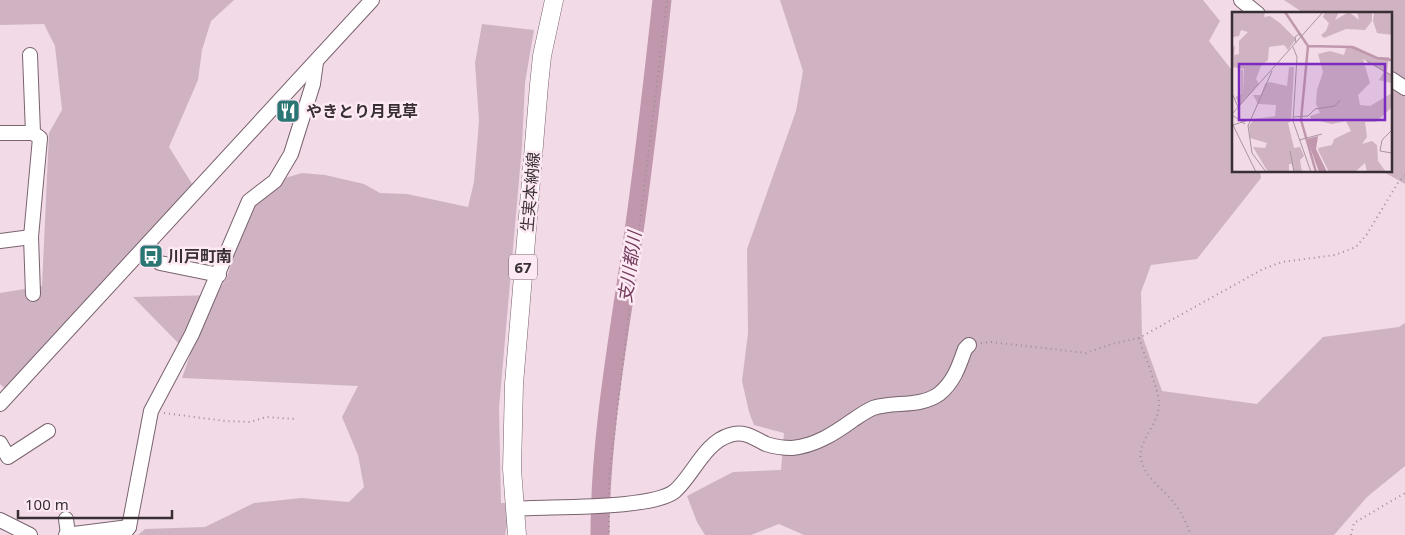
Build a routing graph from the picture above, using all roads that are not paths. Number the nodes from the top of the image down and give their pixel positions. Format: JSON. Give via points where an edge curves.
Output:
{"nodes":[{"id":1,"x":554,"y":0,"type":"edge"},
{"id":2,"x":1241,"y":0,"type":"edge"},
{"id":3,"x":368,"y":1,"type":"edge"},
{"id":4,"x":1256,"y":12,"type":"edge"},
{"id":5,"x":30,"y":55,"type":"dead end"},
{"id":6,"x":316,"y":62,"type":"junction"},
{"id":7,"x":1392,"y":80,"type":"edge"},
{"id":8,"x":1405,"y":88,"type":"edge"},
{"id":9,"x":0,"y":133,"type":"edge"},
{"id":10,"x":33,"y":133,"type":"junction"},
{"id":11,"x":31,"y":237,"type":"junction"},
{"id":12,"x":0,"y":241,"type":"edge"},
{"id":13,"x":160,"y":263,"type":"dead end"},
{"id":14,"x":219,"y":275,"type":"junction"},
{"id":15,"x":33,"y":294,"type":"dead end"},
{"id":16,"x":969,"y":345,"type":"road end"},
{"id":17,"x":0,"y":404,"type":"edge"},
{"id":18,"x":48,"y":431,"type":"dead end"},
{"id":19,"x":0,"y":443,"type":"edge"},
{"id":20,"x":514,"y":509,"type":"junction"},
{"id":21,"x":66,"y":519,"type":"dead end"},
{"id":22,"x":0,"y":520,"type":"edge"},
{"id":23,"x":126,"y":531,"type":"edge"},
{"id":24,"x":30,"y":535,"type":"edge"},
{"id":25,"x":67,"y":535,"type":"edge"},
{"id":26,"x":517,"y":535,"type":"edge"}],
"edges":[{"from":1,"to":20,"type":"main road","name":"生実本納線","number":"67","via":[[542,56],[517,347],[512,437]]},
{"from":2,"to":4,"type":"street"},
{"from":3,"to":6,"type":"street"},
{"from":5,"to":10,"type":"street"},
{"from":6,"to":14,"type":"street","via":[[313,84],[291,154],[275,181],[249,201]]},
{"from":6,"to":17,"type":"street"},
{"from":7,"to":8,"type":"street"},
{"from":9,"to":10,"type":"street"},
{"from":10,"to":11,"type":"street","via":[[40,138]]},
{"from":11,"to":12,"type":"street"},
{"from":11,"to":15,"type":"street"},
{"from":13,"to":14,"type":"street"},
{"from":14,"to":23,"type":"street","via":[[151,411]]},
{"from":16,"to":20,"type":"street","via":[[951,382],[926,401],[872,408],[830,436],[795,447],[779,448],[754,436],[731,434],[710,448],[675,490],[665,496],[602,506]]},
{"from":18,"to":19,"type":"street","via":[[8,457]]},
{"from":20,"to":26,"type":"main road","name":"生実本納線","number":"67"},
{"from":21,"to":25,"type":"street"},
{"from":22,"to":24,"type":"street"},
{"from":23,"to":25,"type":"street"}]}
